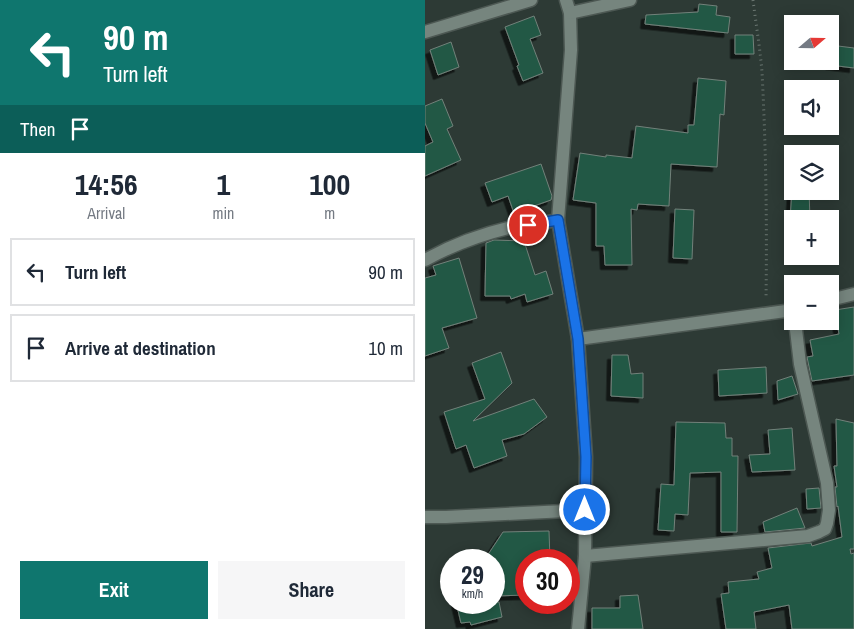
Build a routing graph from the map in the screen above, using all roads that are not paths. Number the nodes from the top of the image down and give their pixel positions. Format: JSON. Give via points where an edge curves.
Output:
{"nodes":[{"id":1,"x":531,"y":0,"type":"edge"},
{"id":2,"x":566,"y":0,"type":"edge"},
{"id":3,"x":630,"y":0,"type":"edge"},
{"id":4,"x":570,"y":13,"type":"junction"},
{"id":5,"x":425,"y":32,"type":"edge"},
{"id":6,"x":558,"y":220,"type":"junction"},
{"id":7,"x":425,"y":260,"type":"edge"},
{"id":8,"x":854,"y":294,"type":"edge"},
{"id":9,"x":839,"y":298,"type":"edge"},
{"id":10,"x":784,"y":311,"type":"edge"},
{"id":11,"x":796,"y":330,"type":"edge"},
{"id":12,"x":578,"y":339,"type":"junction"},
{"id":13,"x":585,"y":510,"type":"junction"},
{"id":14,"x":425,"y":516,"type":"edge"},
{"id":15,"x":585,"y":556,"type":"junction"},
{"id":16,"x":578,"y":629,"type":"edge"}],
"edges":[{"from":1,"to":5,"type":"street"},
{"from":2,"to":4,"type":"street"},
{"from":3,"to":4,"type":"street"},
{"from":4,"to":6,"type":"street","via":[[571,50]]},
{"from":6,"to":7,"type":"street","via":[[512,227],[445,249]]},
{"from":6,"to":12,"type":"street"},
{"from":8,"to":9,"type":"street"},
{"from":10,"to":12,"type":"street"},
{"from":11,"to":15,"type":"street","via":[[800,364],[827,483],[829,510],[825,529],[808,536]]},
{"from":12,"to":13,"type":"street","via":[[586,457]]},
{"from":13,"to":14,"type":"street"},
{"from":13,"to":15,"type":"street"},
{"from":15,"to":16,"type":"street"}]}
